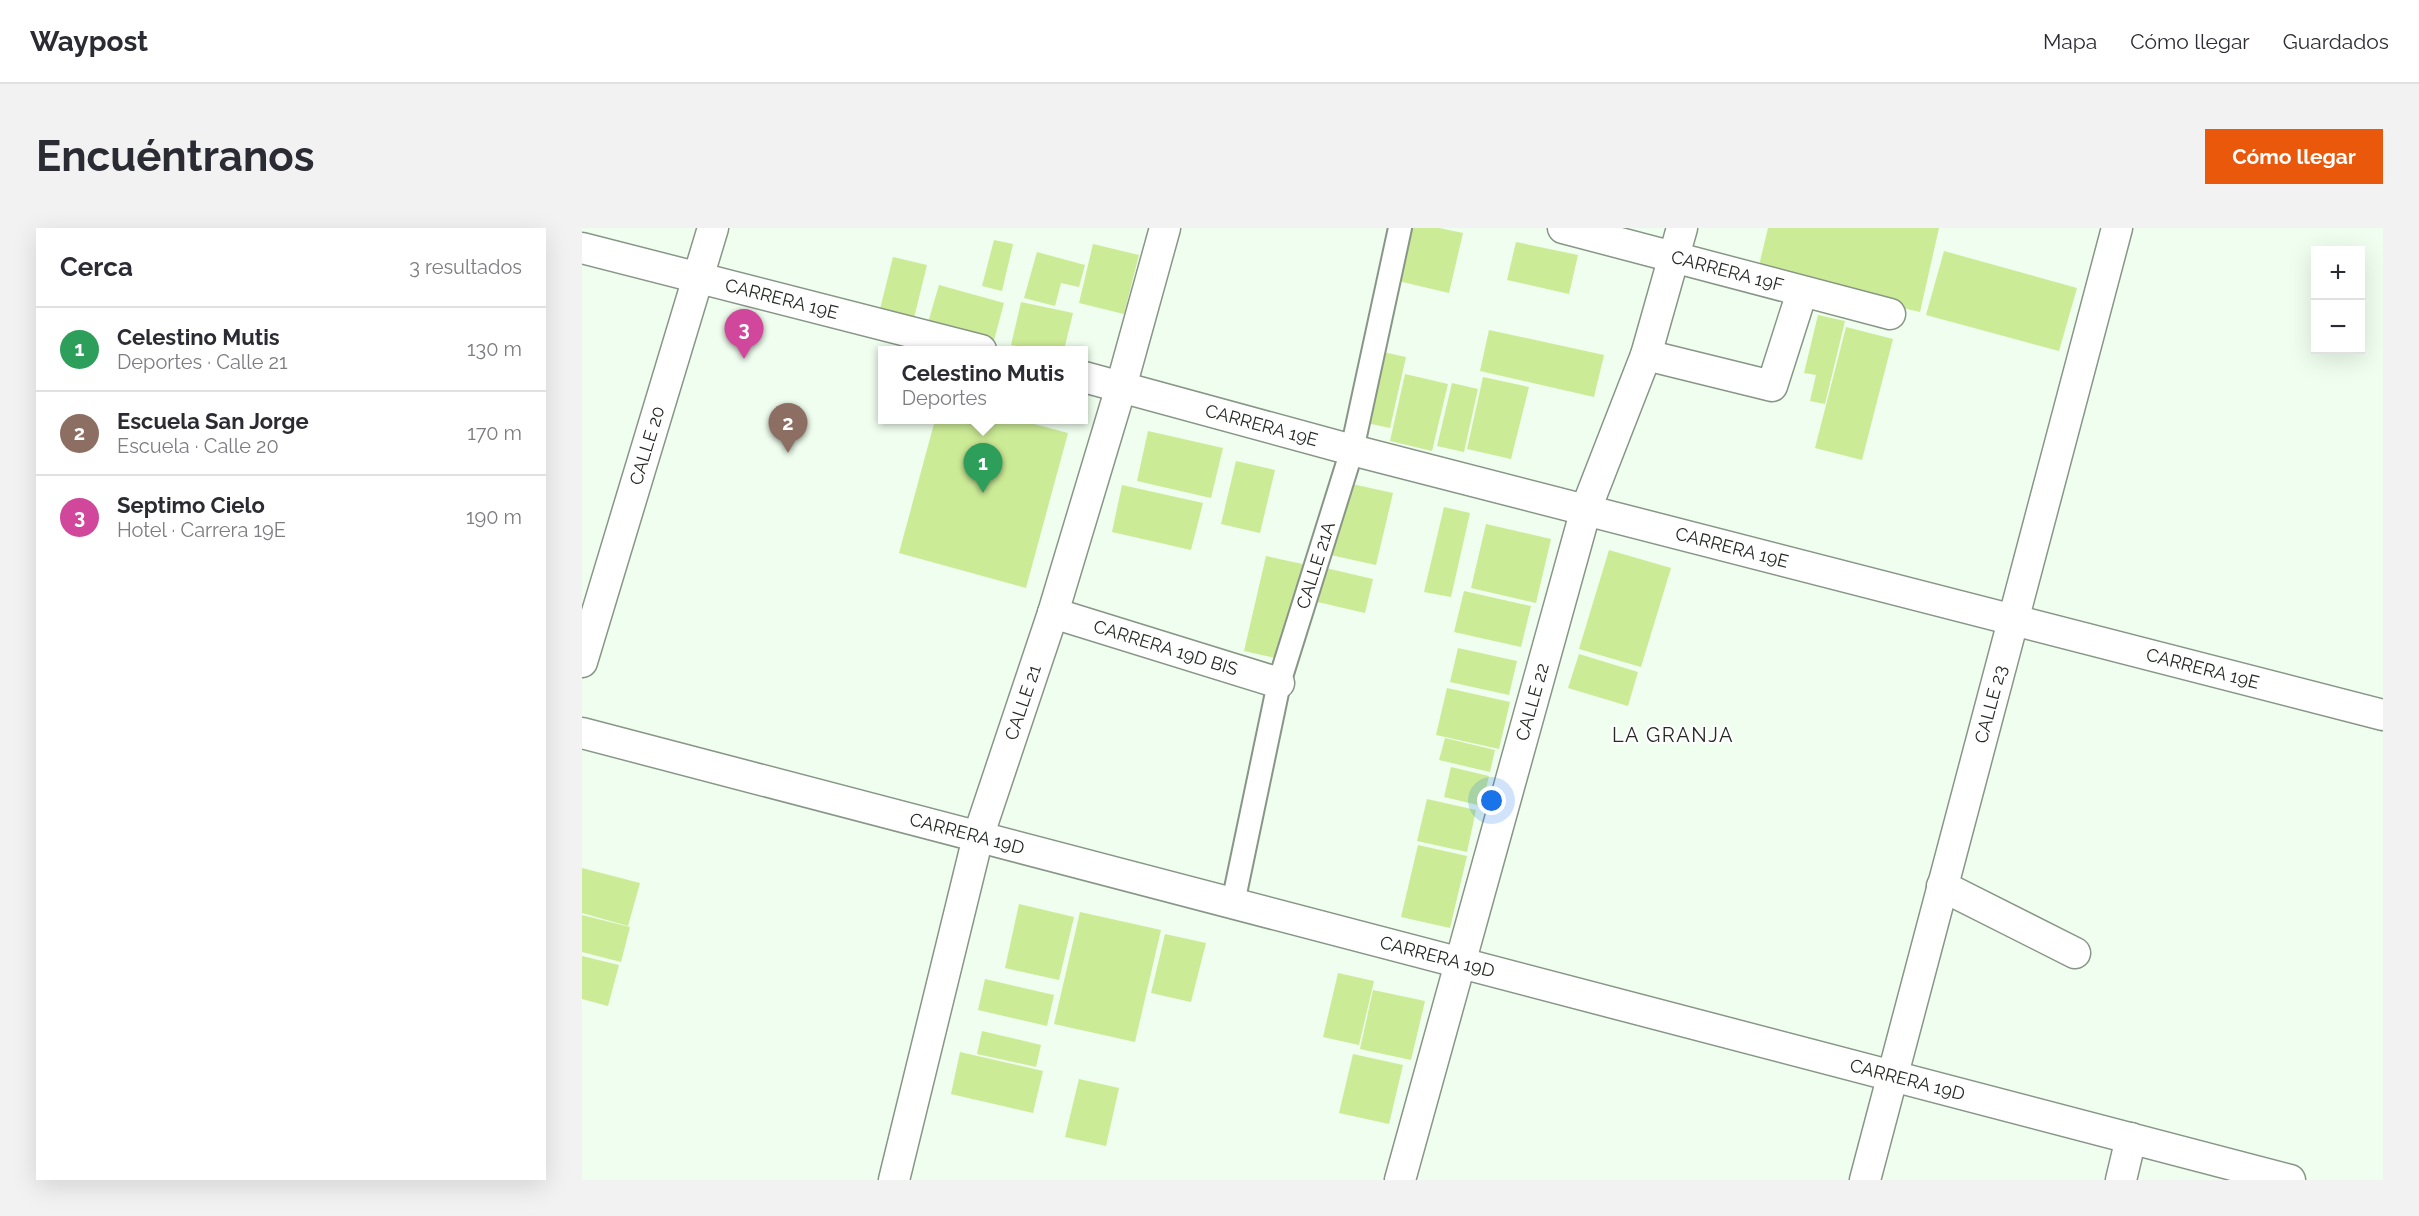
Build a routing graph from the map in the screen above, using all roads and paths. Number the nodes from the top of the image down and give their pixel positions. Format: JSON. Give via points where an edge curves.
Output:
{"nodes":[{"id":1,"x":713,"y":228,"type":"edge"},
{"id":2,"x":1165,"y":228,"type":"edge"},
{"id":3,"x":1400,"y":228,"type":"edge"},
{"id":4,"x":1563,"y":228,"type":"edge"},
{"id":5,"x":1682,"y":228,"type":"edge"},
{"id":6,"x":2117,"y":228,"type":"edge"},
{"id":7,"x":582,"y":248,"type":"edge"},
{"id":8,"x":1674,"y":257,"type":"junction"},
{"id":9,"x":698,"y":277,"type":"junction"},
{"id":10,"x":1802,"y":292,"type":"junction"},
{"id":11,"x":1890,"y":314,"type":"dead end"},
{"id":12,"x":962,"y":346,"type":"edge"},
{"id":13,"x":1646,"y":355,"type":"junction"},
{"id":14,"x":1088,"y":378,"type":"edge"},
{"id":15,"x":1121,"y":387,"type":"junction"},
{"id":16,"x":1352,"y":450,"type":"junction"},
{"id":17,"x":1586,"y":509,"type":"junction"},
{"id":18,"x":1053,"y":613,"type":"junction"},
{"id":19,"x":2012,"y":620,"type":"junction"},
{"id":20,"x":582,"y":662,"type":"edge"},
{"id":21,"x":1279,"y":683,"type":"junction"},
{"id":22,"x":2383,"y":715,"type":"edge"},
{"id":23,"x":582,"y":733,"type":"edge"},
{"id":24,"x":978,"y":837,"type":"junction"},
{"id":25,"x":1942,"y":886,"type":"junction"},
{"id":26,"x":1233,"y":903,"type":"junction"},
{"id":27,"x":2075,"y":953,"type":"dead end"},
{"id":28,"x":1460,"y":963,"type":"junction"},
{"id":29,"x":1893,"y":1076,"type":"junction"},
{"id":30,"x":2131,"y":1138,"type":"junction"},
{"id":31,"x":894,"y":1180,"type":"edge"},
{"id":32,"x":1400,"y":1180,"type":"edge"},
{"id":33,"x":1865,"y":1180,"type":"edge"},
{"id":34,"x":2121,"y":1180,"type":"edge"},
{"id":35,"x":2290,"y":1180,"type":"edge"}],
"edges":[{"from":1,"to":9,"type":"street","name":"CALLE 20"},
{"from":2,"to":15,"type":"street","name":"CALLE 21"},
{"from":3,"to":16,"type":"street","name":"CALLE 21A"},
{"from":4,"to":8,"type":"street","name":"CARRERA 19F"},
{"from":5,"to":8,"type":"street","name":"CALLE 22"},
{"from":6,"to":19,"type":"street","name":"CALLE 23"},
{"from":7,"to":9,"type":"street","name":"CARRERA 19E"},
{"from":8,"to":10,"type":"street","name":"CARRERA 19F"},
{"from":8,"to":13,"type":"street","name":"CALLE 22"},
{"from":9,"to":12,"type":"street","name":"CARRERA 19E"},
{"from":9,"to":20,"type":"street","name":"CALLE 20"},
{"from":10,"to":11,"type":"street","name":"CARRERA 19F"},
{"from":10,"to":13,"type":"street","via":[[1772,386]]},
{"from":13,"to":17,"type":"street","name":"CALLE 22"},
{"from":14,"to":15,"type":"street","name":"CARRERA 19E"},
{"from":15,"to":16,"type":"street","name":"CARRERA 19E"},
{"from":15,"to":18,"type":"street","name":"CALLE 21"},
{"from":16,"to":17,"type":"street","name":"CARRERA 19E"},
{"from":16,"to":21,"type":"street","name":"CALLE 21A"},
{"from":17,"to":19,"type":"street","name":"CARRERA 19E"},
{"from":17,"to":28,"type":"street","name":"CALLE 22"},
{"from":18,"to":21,"type":"street","name":"CARRERA 19D BIS"},
{"from":18,"to":24,"type":"street","name":"CALLE 21"},
{"from":19,"to":22,"type":"street","name":"CARRERA 19E"},
{"from":19,"to":25,"type":"street","name":"CALLE 23"},
{"from":21,"to":26,"type":"street","name":"CALLE 21A"},
{"from":23,"to":24,"type":"street","name":"CARRERA 19D"},
{"from":24,"to":26,"type":"street","name":"CARRERA 19D"},
{"from":24,"to":31,"type":"street","name":"CALLE 21"},
{"from":25,"to":27,"type":"street"},
{"from":25,"to":29,"type":"street","name":"CALLE 23"},
{"from":26,"to":28,"type":"street","name":"CARRERA 19D"},
{"from":28,"to":29,"type":"street","name":"CARRERA 19D"},
{"from":28,"to":32,"type":"street","name":"CALLE 22"},
{"from":29,"to":30,"type":"street","name":"CARRERA 19D"},
{"from":29,"to":33,"type":"street","name":"CALLE 23"},
{"from":30,"to":34,"type":"street"},
{"from":30,"to":35,"type":"street","name":"CARRERA 19D"}]}
